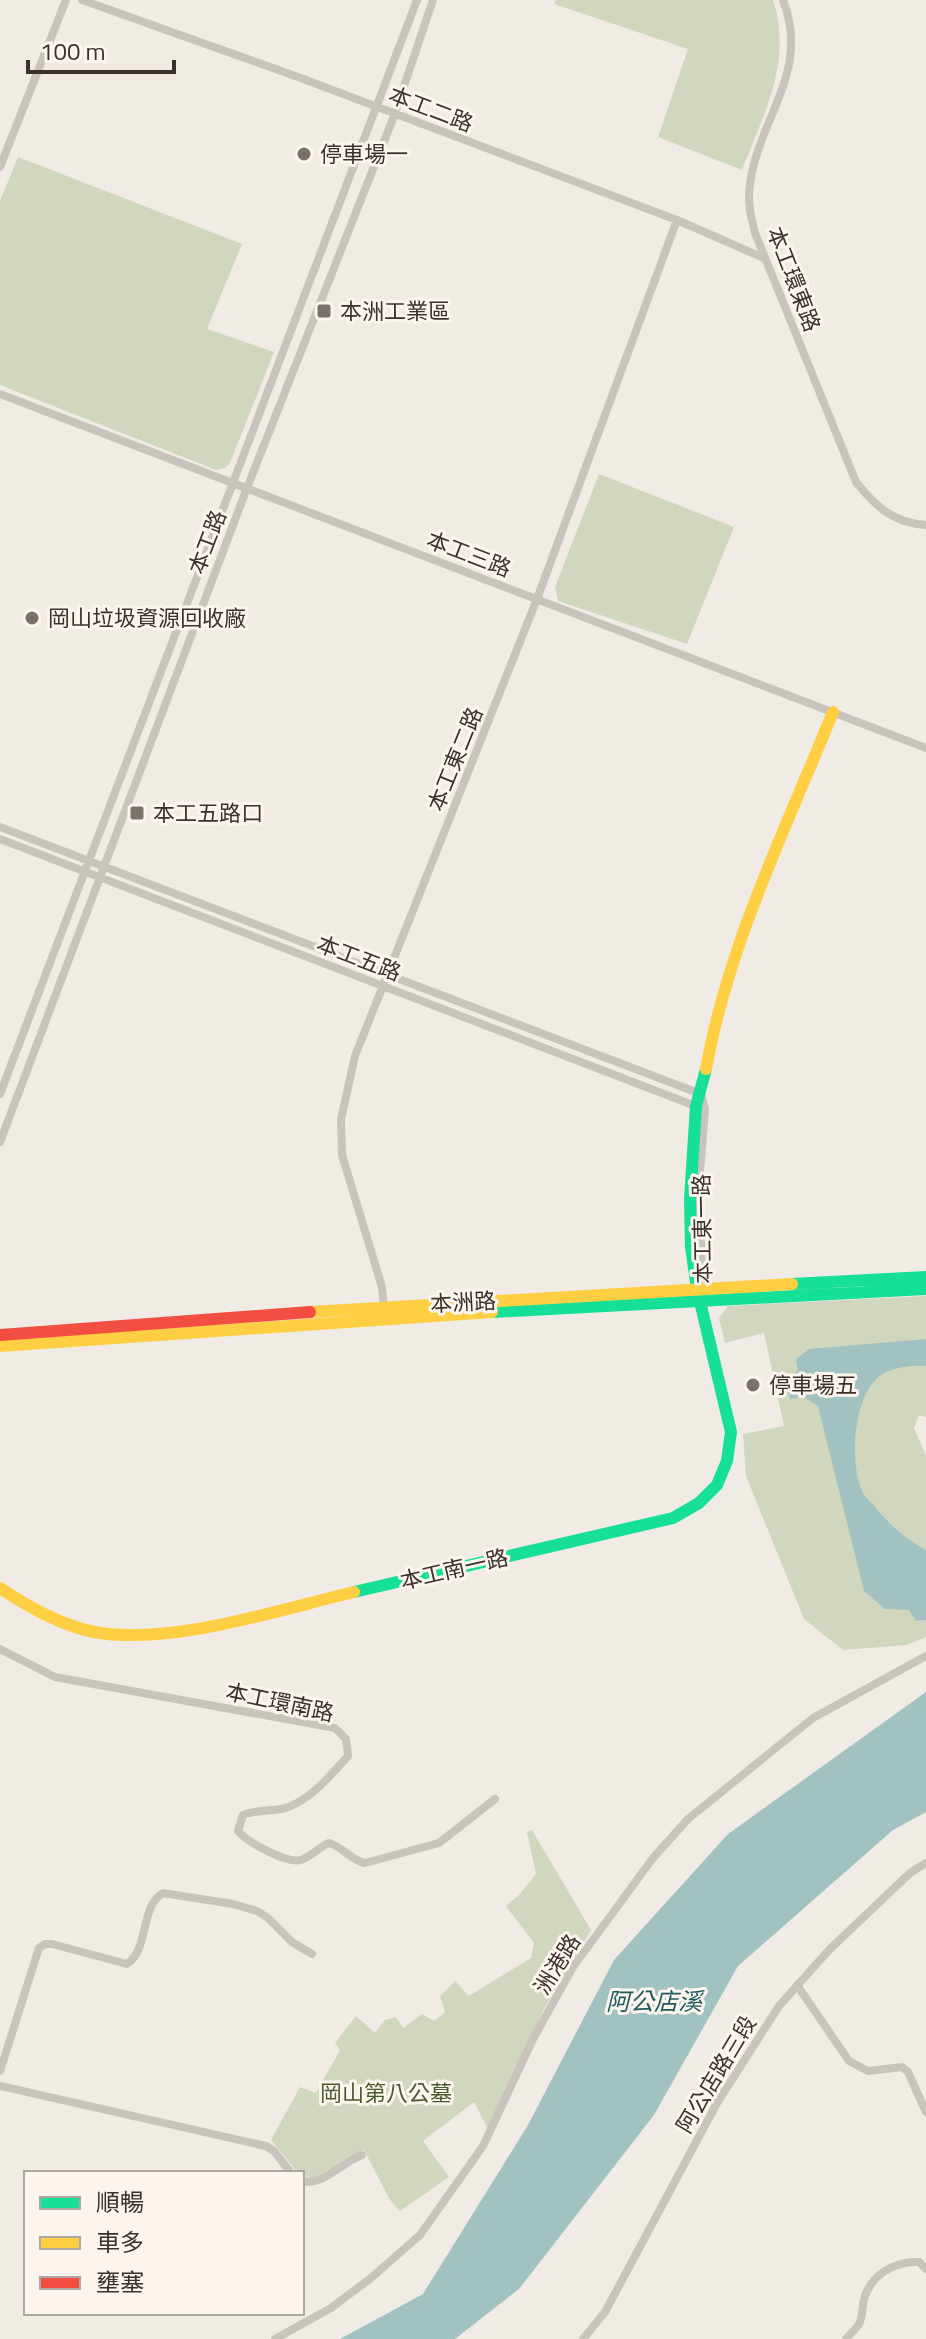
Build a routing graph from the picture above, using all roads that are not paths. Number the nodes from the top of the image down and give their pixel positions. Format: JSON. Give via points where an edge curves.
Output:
{"nodes":[{"id":1,"x":66,"y":0,"type":"edge"},
{"id":2,"x":82,"y":0,"type":"edge"},
{"id":3,"x":417,"y":0,"type":"edge"},
{"id":4,"x":433,"y":0,"type":"edge"},
{"id":5,"x":783,"y":0,"type":"edge"},
{"id":6,"x":377,"y":107,"type":"junction"},
{"id":7,"x":394,"y":116,"type":"junction"},
{"id":8,"x":0,"y":167,"type":"edge"},
{"id":9,"x":677,"y":220,"type":"junction"},
{"id":10,"x":764,"y":258,"type":"junction"},
{"id":11,"x":0,"y":394,"type":"edge"},
{"id":12,"x":232,"y":483,"type":"junction"},
{"id":13,"x":247,"y":488,"type":"junction"},
{"id":14,"x":926,"y":525,"type":"edge"},
{"id":15,"x":537,"y":599,"type":"junction"},
{"id":16,"x":833,"y":712,"type":"junction"},
{"id":17,"x":926,"y":748,"type":"edge"},
{"id":18,"x":0,"y":827,"type":"edge"},
{"id":19,"x":0,"y":839,"type":"edge"},
{"id":20,"x":89,"y":861,"type":"junction"},
{"id":21,"x":104,"y":867,"type":"junction"},
{"id":22,"x":85,"y":872,"type":"junction"},
{"id":23,"x":100,"y":878,"type":"junction"},
{"id":24,"x":388,"y":976,"type":"junction"},
{"id":25,"x":384,"y":986,"type":"junction"},
{"id":26,"x":1,"y":1090,"type":"edge"},
{"id":27,"x":20,"y":1092,"type":"junction"},
{"id":28,"x":15,"y":1102,"type":"junction"},
{"id":29,"x":701,"y":1103,"type":"junction"},
{"id":30,"x":0,"y":1142,"type":"edge"},
{"id":31,"x":926,"y":1277,"type":"edge"},
{"id":32,"x":926,"y":1289,"type":"edge"},
{"id":33,"x":701,"y":1292,"type":"junction"},
{"id":34,"x":385,"y":1313,"type":"junction"},
{"id":35,"x":0,"y":1335,"type":"edge"},
{"id":36,"x":0,"y":1346,"type":"edge"},
{"id":37,"x":0,"y":1588,"type":"edge"},
{"id":38,"x":0,"y":1649,"type":"edge"},
{"id":39,"x":926,"y":1656,"type":"edge"},
{"id":40,"x":495,"y":1799,"type":"dead end"},
{"id":41,"x":926,"y":1863,"type":"edge"},
{"id":42,"x":312,"y":1954,"type":"dead end"},
{"id":43,"x":797,"y":1985,"type":"junction"},
{"id":44,"x":0,"y":2071,"type":"edge"},
{"id":45,"x":0,"y":2086,"type":"edge"},
{"id":46,"x":926,"y":2112,"type":"edge"},
{"id":47,"x":362,"y":2155,"type":"dead end"},
{"id":48,"x":289,"y":2171,"type":"edge"},
{"id":49,"x":304,"y":2181,"type":"edge"},
{"id":50,"x":926,"y":2269,"type":"edge"},
{"id":51,"x":275,"y":2339,"type":"edge"},
{"id":52,"x":583,"y":2339,"type":"edge"},
{"id":53,"x":846,"y":2339,"type":"edge"}],
"edges":[{"from":1,"to":8,"type":"street"},
{"from":2,"to":6,"type":"street","name":"本工二路"},
{"from":3,"to":6,"type":"street","name":"本工路"},
{"from":4,"to":7,"type":"street","name":"本工路"},
{"from":5,"to":10,"type":"street","name":"本工環東路","via":[[791,60],[749,188],[749,208]]},
{"from":6,"to":7,"type":"street","name":"本工二路"},
{"from":6,"to":12,"type":"street","name":"本工路"},
{"from":7,"to":9,"type":"street","name":"本工二路"},
{"from":7,"to":13,"type":"street","name":"本工路"},
{"from":9,"to":10,"type":"street","name":"本工二路"},
{"from":9,"to":15,"type":"street","name":"本工東二路"},
{"from":10,"to":14,"type":"street","name":"本工環東路","via":[[856,482],[886,514]]},
{"from":11,"to":12,"type":"street","name":"本工三路"},
{"from":12,"to":13,"type":"street","name":"本工三路"},
{"from":12,"to":20,"type":"street","name":"本工路"},
{"from":13,"to":15,"type":"street","name":"本工三路"},
{"from":13,"to":21,"type":"street","name":"本工路"},
{"from":15,"to":16,"type":"street","name":"本工三路"},
{"from":15,"to":24,"type":"street","name":"本工東二路"},
{"from":16,"to":17,"type":"street","name":"本工三路"},
{"from":16,"to":29,"type":"main road","name":"本工東一路","via":[[740,941],[712,1034]]},
{"from":18,"to":20,"type":"street","name":"本工五路"},
{"from":19,"to":22,"type":"street","name":"本工五路"},
{"from":20,"to":21,"type":"street","name":"本工五路"},
{"from":20,"to":22,"type":"street","name":"本工路"},
{"from":21,"to":23,"type":"street","name":"本工路"},
{"from":21,"to":24,"type":"street","name":"本工五路"},
{"from":22,"to":23,"type":"street","name":"本工五路"},
{"from":22,"to":26,"type":"street","name":"本工路"},
{"from":23,"to":25,"type":"street","name":"本工五路"},
{"from":23,"to":27,"type":"street","name":"本工路"},
{"from":24,"to":25,"type":"street","name":"本工東二路"},
{"from":24,"to":29,"type":"street","name":"本工五路"},
{"from":25,"to":29,"type":"street","name":"本工五路"},
{"from":25,"to":34,"type":"street","name":"本工東二路","via":[[355,1056],[341,1119],[342,1155]]},
{"from":26,"to":27,"type":"street"},
{"from":26,"to":28,"type":"street"},
{"from":27,"to":28,"type":"street","name":"本工路"},
{"from":28,"to":30,"type":"street","name":"本工路"},
{"from":29,"to":33,"type":"main road","name":"本工東一路","via":[[692,1200],[692,1243]]},
{"from":31,"to":33,"type":"main road","name":"本洲路"},
{"from":32,"to":33,"type":"main road","name":"本洲路"},
{"from":33,"to":34,"type":"main road","name":"本洲路"},
{"from":33,"to":37,"type":"main road","name":"本工南一路","via":[[731,1432],[724,1474],[692,1510],[149,1637],[96,1633],[45,1616]]},
{"from":34,"to":35,"type":"main road","name":"本洲路"},
{"from":34,"to":36,"type":"main road","name":"本洲路"},
{"from":38,"to":40,"type":"street","name":"本工環南路","via":[[55,1677],[335,1728],[346,1739],[348,1756],[330,1776],[296,1803],[254,1811],[239,1822],[245,1839],[289,1860],[305,1859],[329,1843],[365,1863],[432,1846]]},
{"from":39,"to":51,"type":"street","name":"洲港路","via":[[813,1718],[688,1819],[573,1967],[483,2146],[420,2235],[331,2308]]},
{"from":41,"to":43,"type":"street","name":"阿公店路三段"},
{"from":42,"to":44,"type":"street","via":[[257,1911],[163,1893],[154,1901],[136,1954],[127,1964],[52,1944],[39,1948]]},
{"from":43,"to":46,"type":"street","via":[[849,2061],[868,2071],[902,2067]]},
{"from":43,"to":52,"type":"street","name":"阿公店路三段","via":[[717,2103],[605,2312]]},
{"from":45,"to":48,"type":"street","via":[[266,2146]]},
{"from":47,"to":49,"type":"street","via":[[318,2181]]},
{"from":50,"to":53,"type":"street","via":[[908,2262],[873,2280],[860,2322]]}]}
